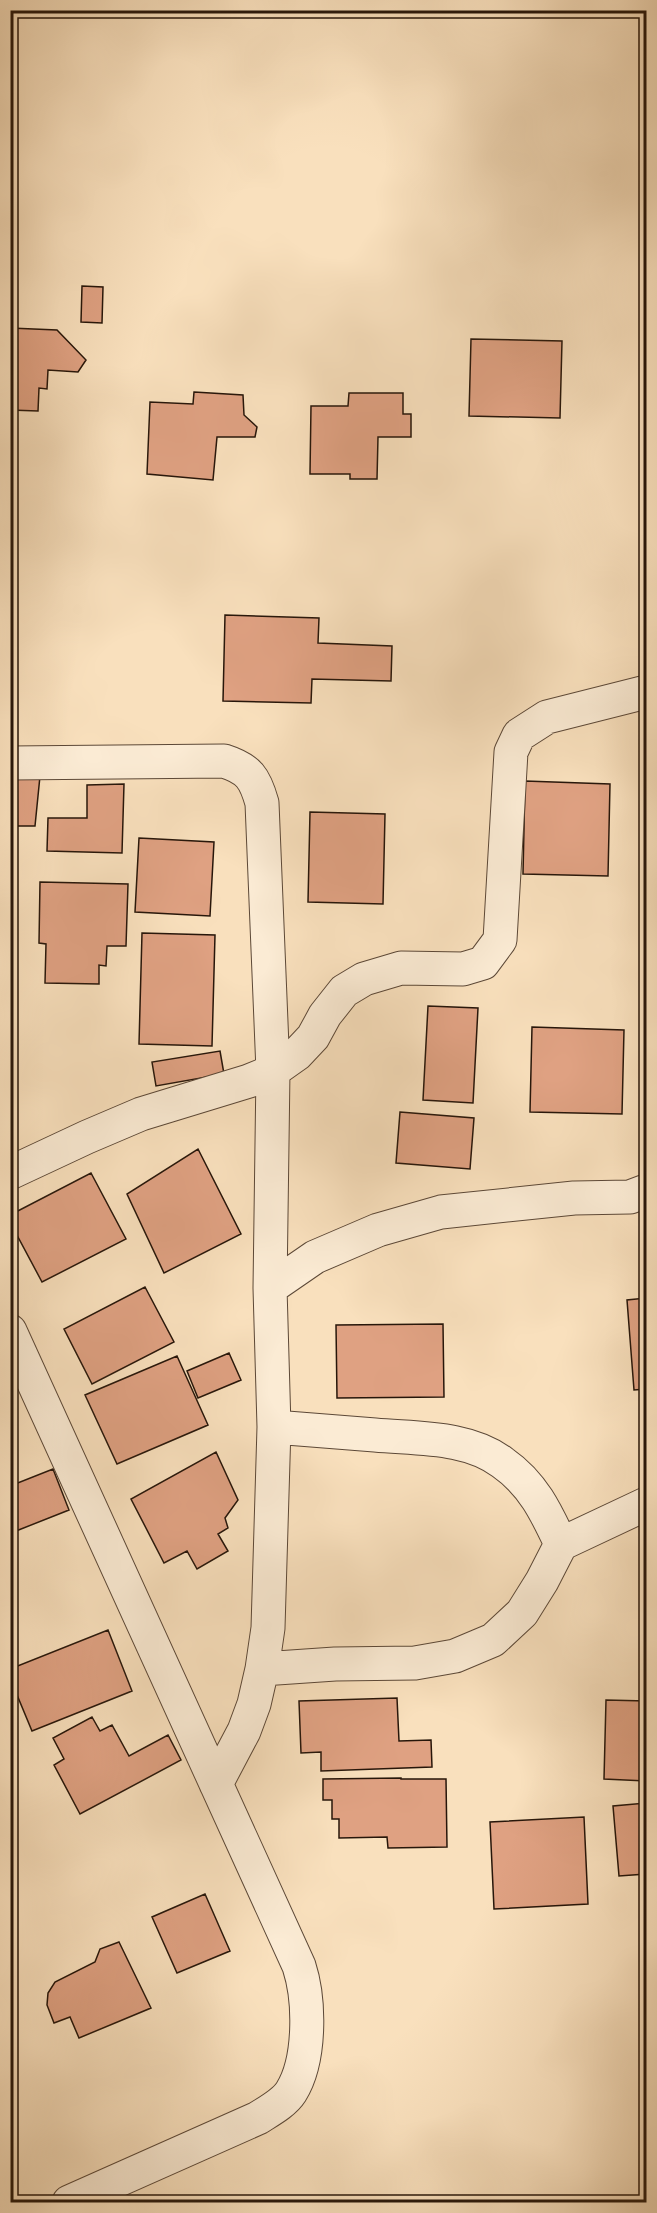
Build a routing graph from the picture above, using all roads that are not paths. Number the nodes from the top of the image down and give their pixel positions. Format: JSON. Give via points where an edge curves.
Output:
{"nodes":[{"id":1,"x":646,"y":692,"type":"edge"},
{"id":2,"x":10,"y":763,"type":"edge"},
{"id":3,"x":273,"y":1071,"type":"junction"},
{"id":4,"x":10,"y":1173,"type":"edge"},
{"id":5,"x":646,"y":1191,"type":"edge"},
{"id":6,"x":270,"y":1288,"type":"junction"},
{"id":7,"x":10,"y":1331,"type":"edge"},
{"id":8,"x":274,"y":1427,"type":"junction"},
{"id":9,"x":646,"y":1504,"type":"edge"},
{"id":10,"x":561,"y":1544,"type":"junction"},
{"id":11,"x":262,"y":1670,"type":"junction"},
{"id":12,"x":216,"y":1784,"type":"junction"},
{"id":13,"x":69,"y":2202,"type":"edge"}],
"edges":[{"from":1,"to":3,"type":"street","via":[[547,717],[519,735],[511,752],[500,940],[483,963],[463,969],[400,968],[364,979],[344,991],[313,1037]]},
{"from":2,"to":3,"type":"street","via":[[224,761],[249,774],[258,788],[263,816]]},
{"from":3,"to":4,"type":"street","via":[[141,1114]]},
{"from":3,"to":6,"type":"street"},
{"from":5,"to":6,"type":"street","via":[[630,1197],[574,1198],[441,1212],[378,1230],[315,1257]]},
{"from":6,"to":8,"type":"street"},
{"from":7,"to":12,"type":"street"},
{"from":8,"to":10,"type":"street","via":[[447,1441],[483,1451],[524,1480],[542,1503]]},
{"from":8,"to":11,"type":"street","via":[[268,1628]]},
{"from":9,"to":10,"type":"street"},
{"from":10,"to":11,"type":"street","via":[[522,1613],[493,1640],[455,1656],[415,1663]]},
{"from":11,"to":12,"type":"street","via":[[244,1731]]},
{"from":12,"to":13,"type":"street","via":[[303,1979],[306,2032],[299,2074],[290,2093],[258,2118]]}]}
